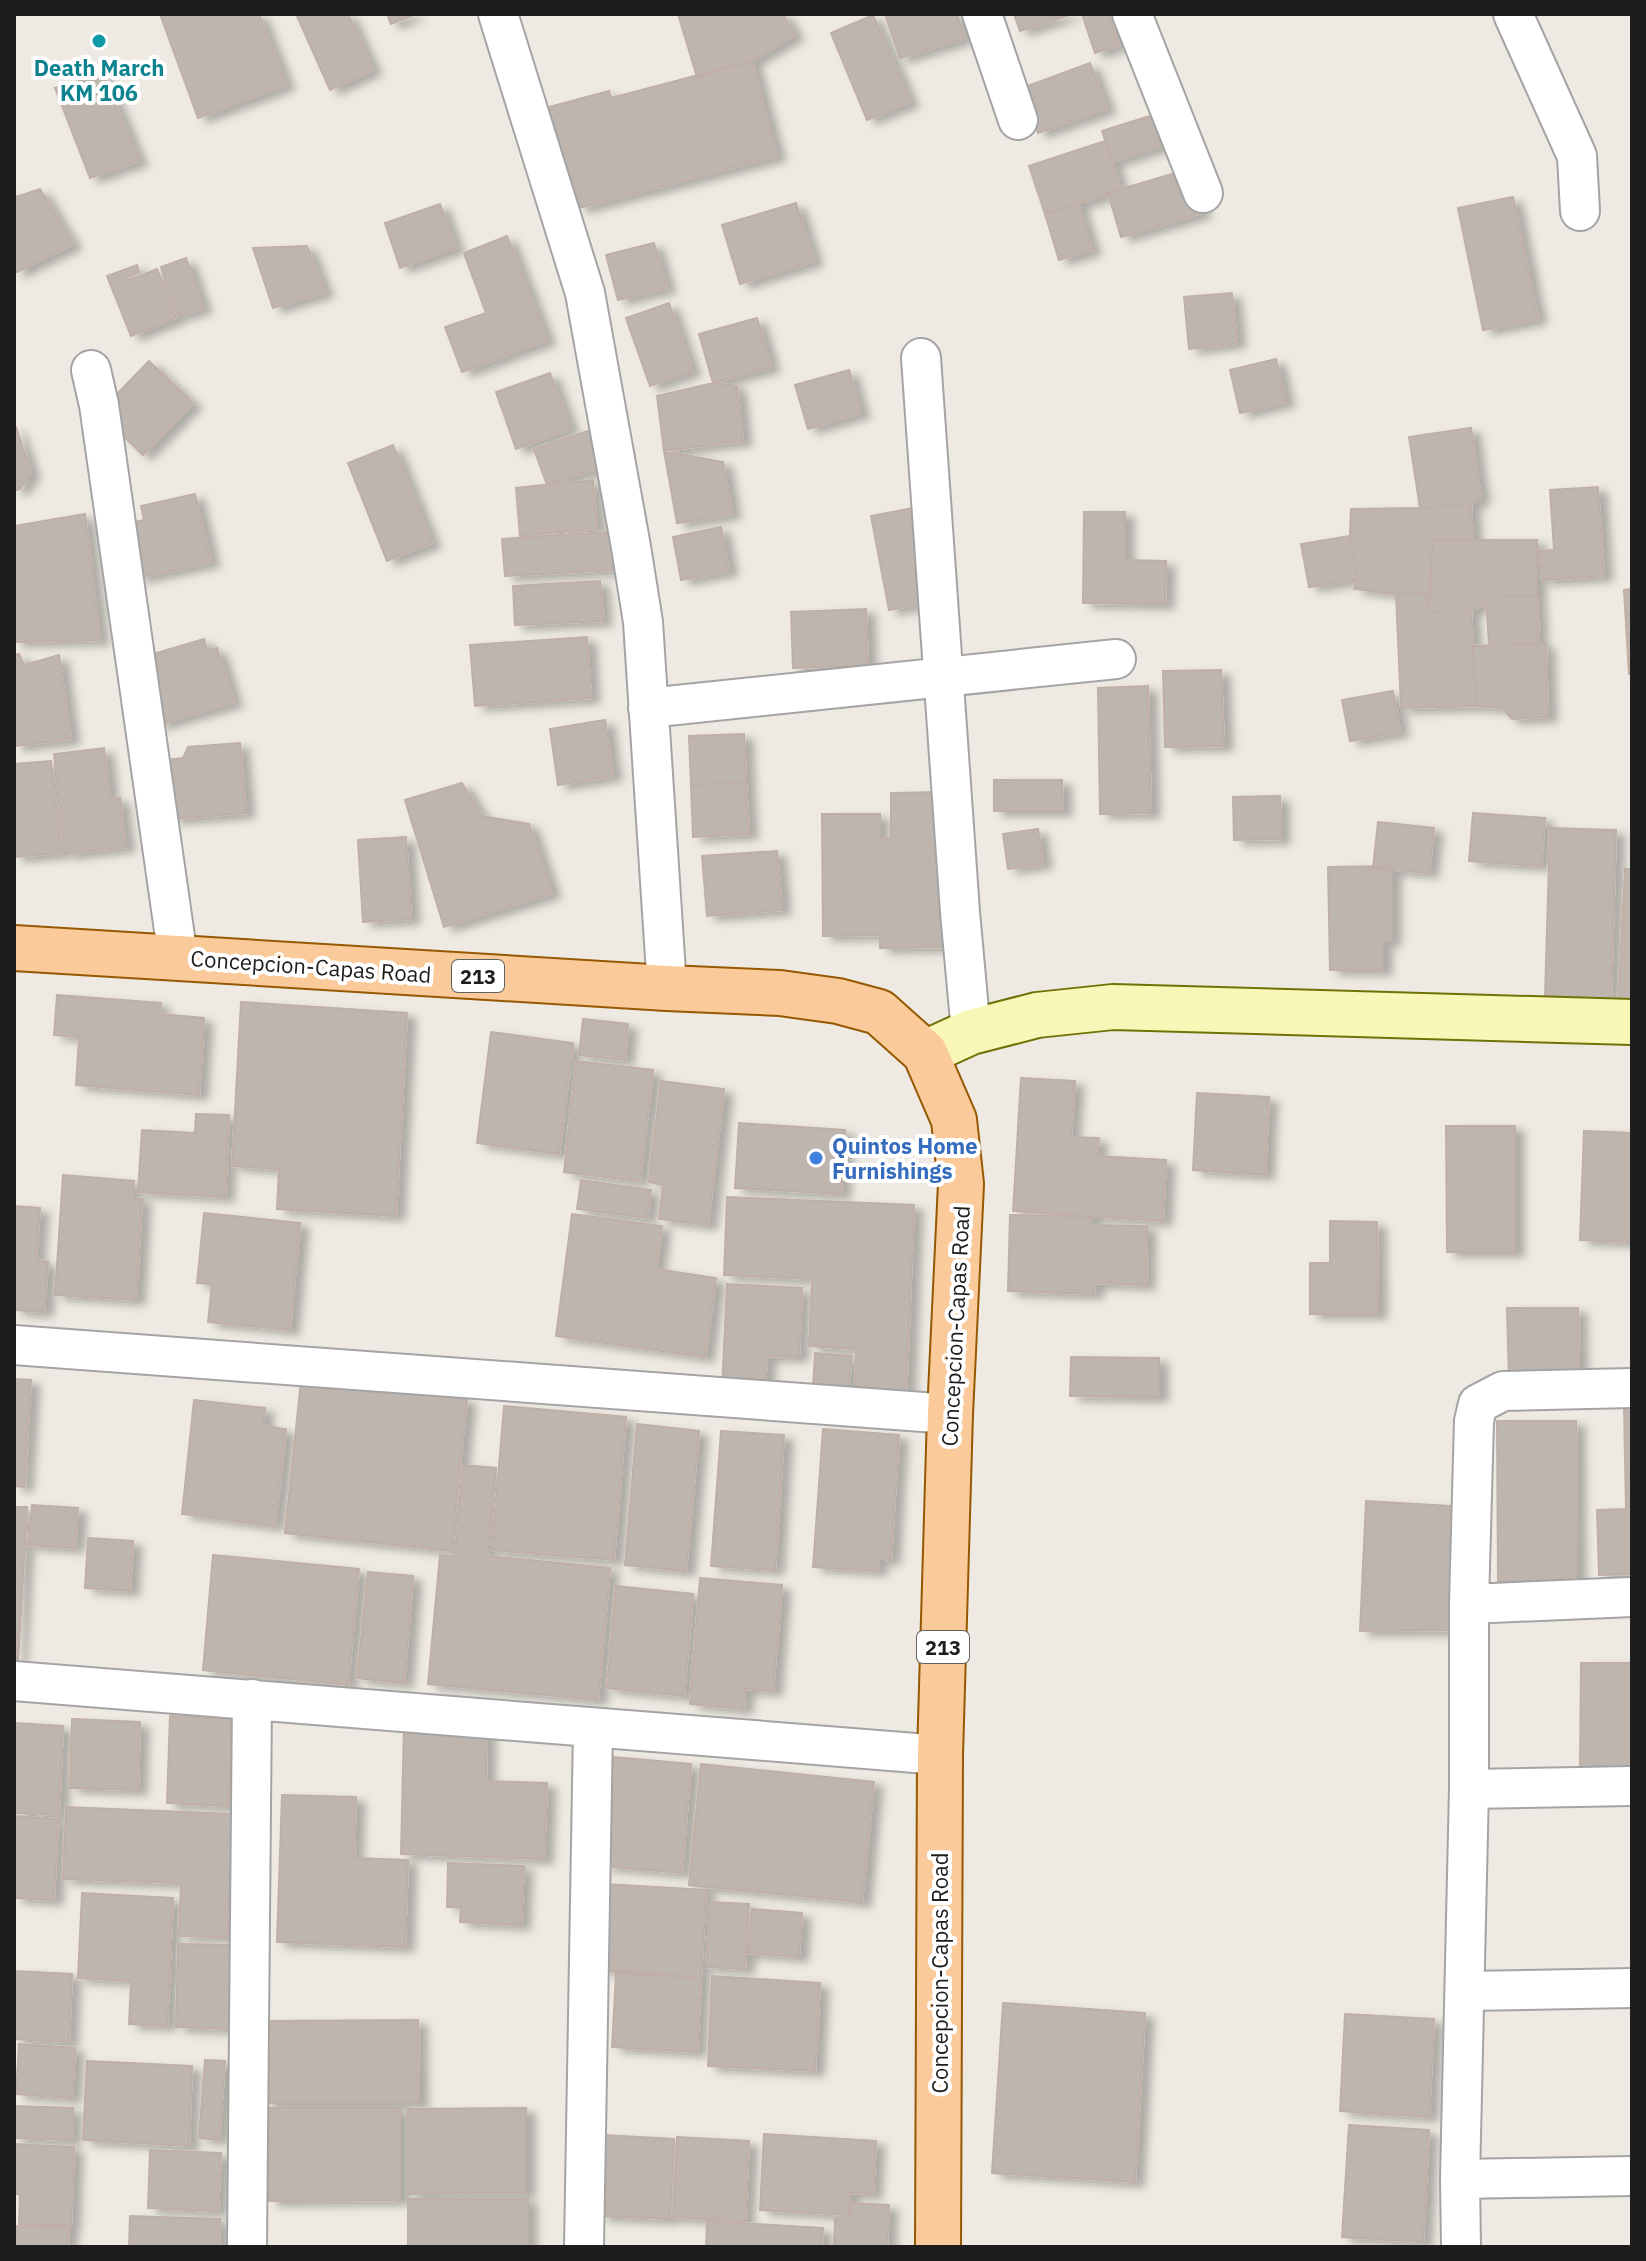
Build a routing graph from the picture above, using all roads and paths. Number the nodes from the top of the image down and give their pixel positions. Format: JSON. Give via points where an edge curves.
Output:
{"nodes":[{"id":1,"x":498,"y":14,"type":"edge"},
{"id":2,"x":982,"y":14,"type":"edge"},
{"id":3,"x":1132,"y":14,"type":"edge"},
{"id":4,"x":1513,"y":14,"type":"edge"},
{"id":5,"x":1018,"y":120,"type":"dead end"},
{"id":6,"x":1203,"y":193,"type":"dead end"},
{"id":7,"x":1580,"y":211,"type":"dead end"},
{"id":8,"x":921,"y":358,"type":"dead end"},
{"id":9,"x":91,"y":370,"type":"dead end"},
{"id":10,"x":1116,"y":659,"type":"dead end"},
{"id":11,"x":944,"y":678,"type":"junction"},
{"id":12,"x":648,"y":708,"type":"junction"},
{"id":13,"x":14,"y":948,"type":"edge"},
{"id":14,"x":178,"y":958,"type":"junction"},
{"id":15,"x":667,"y":988,"type":"junction"},
{"id":16,"x":1632,"y":1022,"type":"edge"},
{"id":17,"x":971,"y":1032,"type":"junction"},
{"id":18,"x":925,"y":1053,"type":"junction"},
{"id":19,"x":14,"y":1345,"type":"edge"},
{"id":20,"x":1632,"y":1388,"type":"edge"},
{"id":21,"x":950,"y":1414,"type":"junction"},
{"id":22,"x":1632,"y":1597,"type":"edge"},
{"id":23,"x":1469,"y":1604,"type":"junction"},
{"id":24,"x":14,"y":1681,"type":"edge"},
{"id":25,"x":252,"y":1699,"type":"junction"},
{"id":26,"x":593,"y":1729,"type":"junction"},
{"id":27,"x":940,"y":1755,"type":"junction"},
{"id":28,"x":1632,"y":1786,"type":"edge"},
{"id":29,"x":1469,"y":1789,"type":"junction"},
{"id":30,"x":1632,"y":1988,"type":"edge"},
{"id":31,"x":1465,"y":1991,"type":"junction"},
{"id":32,"x":1632,"y":2176,"type":"edge"},
{"id":33,"x":1460,"y":2179,"type":"junction"},
{"id":34,"x":247,"y":2247,"type":"edge"},
{"id":35,"x":584,"y":2247,"type":"edge"},
{"id":36,"x":938,"y":2247,"type":"edge"},
{"id":37,"x":1461,"y":2247,"type":"edge"}],
"edges":[{"from":1,"to":12,"type":"street","via":[[585,293],[643,622]]},
{"from":2,"to":5,"type":"street"},
{"from":3,"to":6,"type":"street"},
{"from":4,"to":7,"type":"street","via":[[1577,156]]},
{"from":8,"to":11,"type":"street"},
{"from":9,"to":14,"type":"street"},
{"from":10,"to":11,"type":"street"},
{"from":11,"to":12,"type":"street"},
{"from":11,"to":17,"type":"street"},
{"from":12,"to":15,"type":"street"},
{"from":13,"to":14,"type":"main road","name":"Concepcion-Capas Road","number":"213"},
{"from":14,"to":15,"type":"main road","name":"Concepcion-Capas Road","number":"213"},
{"from":15,"to":18,"type":"main road","name":"Concepcion-Capas Road","number":"213","via":[[838,1001],[879,1012]]},
{"from":16,"to":17,"type":"street","via":[[1113,1007],[1037,1015]]},
{"from":17,"to":18,"type":"street"},
{"from":18,"to":21,"type":"main road","name":"Concepcion-Capas Road","number":"213","via":[[954,1120],[961,1184]]},
{"from":19,"to":21,"type":"street"},
{"from":20,"to":23,"type":"street","via":[[1503,1391],[1478,1404]]},
{"from":21,"to":27,"type":"main road","name":"Concepcion-Capas Road","number":"213"},
{"from":22,"to":23,"type":"street"},
{"from":23,"to":29,"type":"street"},
{"from":24,"to":25,"type":"street"},
{"from":25,"to":26,"type":"street"},
{"from":25,"to":34,"type":"street"},
{"from":26,"to":27,"type":"street"},
{"from":26,"to":35,"type":"street"},
{"from":27,"to":36,"type":"main road","name":"Concepcion-Capas Road","number":"213"},
{"from":28,"to":29,"type":"street"},
{"from":29,"to":31,"type":"street"},
{"from":30,"to":31,"type":"street"},
{"from":31,"to":33,"type":"street"},
{"from":32,"to":33,"type":"street"},
{"from":33,"to":37,"type":"street"}]}
